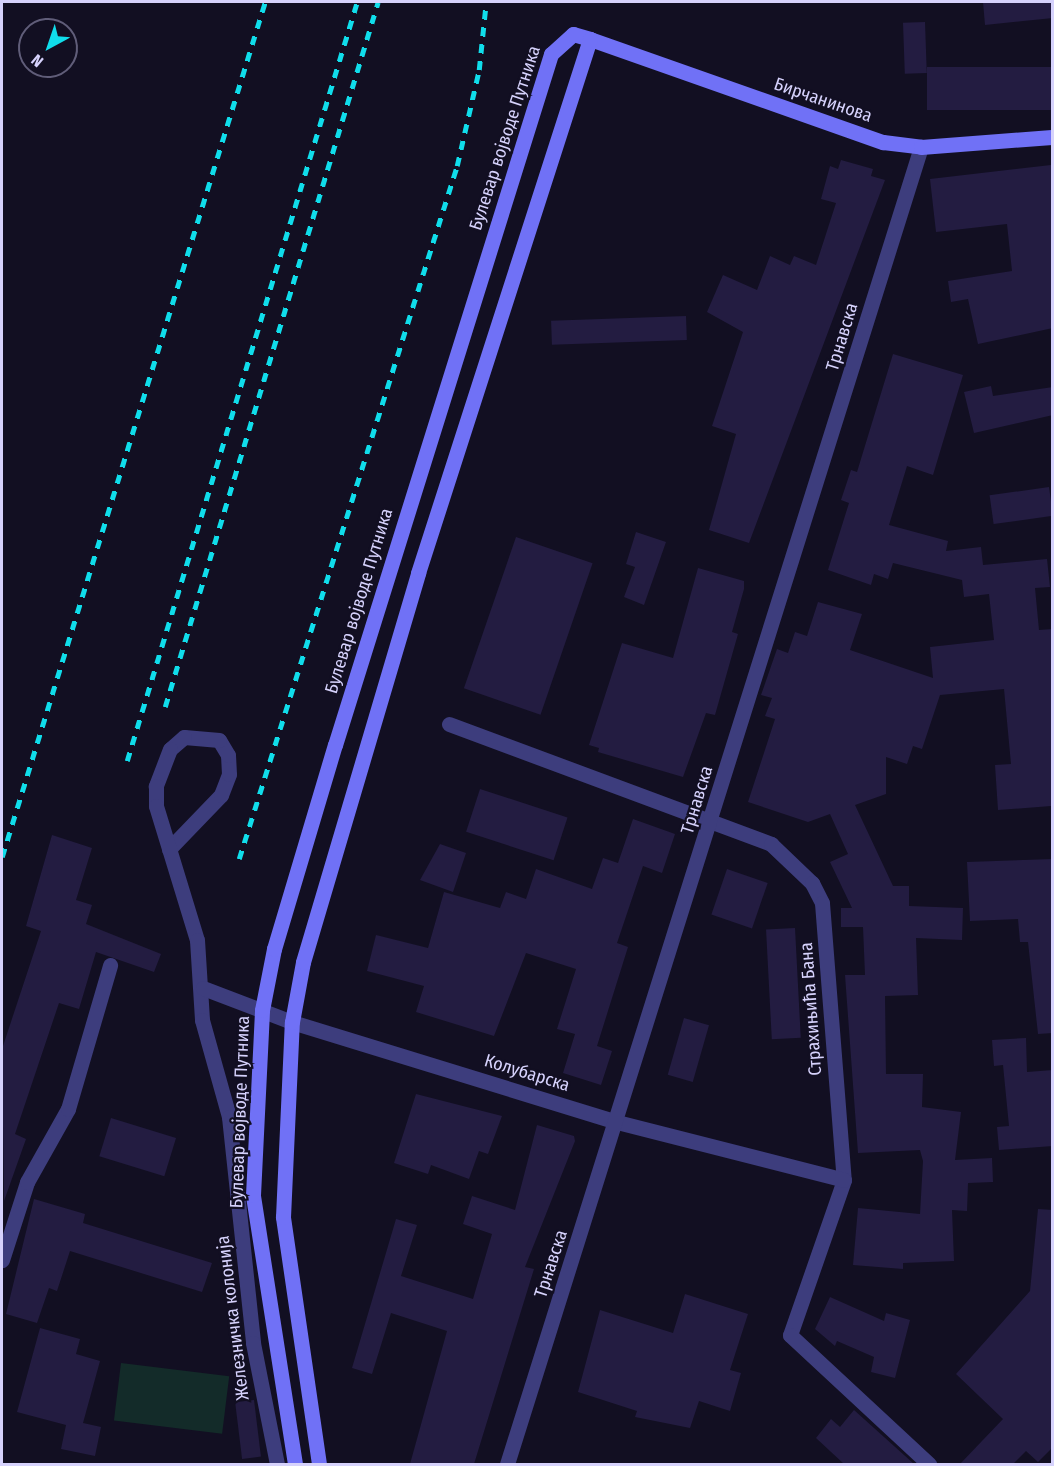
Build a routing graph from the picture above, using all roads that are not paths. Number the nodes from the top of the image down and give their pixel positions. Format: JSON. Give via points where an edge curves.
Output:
{"nodes":[{"id":1,"x":590,"y":39,"type":"junction"},
{"id":2,"x":1053,"y":137,"type":"edge"},
{"id":3,"x":921,"y":147,"type":"junction"},
{"id":4,"x":449,"y":724,"type":"dead end"},
{"id":5,"x":711,"y":819,"type":"junction"},
{"id":6,"x":169,"y":849,"type":"junction"},
{"id":7,"x":110,"y":965,"type":"dead end"},
{"id":8,"x":204,"y":988,"type":"junction"},
{"id":9,"x":262,"y":1010,"type":"junction"},
{"id":10,"x":292,"y":1022,"type":"junction"},
{"id":11,"x":617,"y":1122,"type":"junction"},
{"id":12,"x":844,"y":1180,"type":"junction"},
{"id":13,"x":2,"y":1260,"type":"edge"},
{"id":14,"x":277,"y":1464,"type":"edge"},
{"id":15,"x":294,"y":1464,"type":"edge"},
{"id":16,"x":319,"y":1464,"type":"edge"},
{"id":17,"x":507,"y":1464,"type":"edge"},
{"id":18,"x":929,"y":1464,"type":"edge"}],
"edges":[{"from":1,"to":3,"type":"main road","name":"Бирчанинова","via":[[883,142]]},
{"from":1,"to":9,"type":"main road","name":"Булевар војводе Путника","via":[[573,34],[551,54],[328,768],[274,949]]},
{"from":1,"to":10,"type":"main road","via":[[418,573],[303,962]]},
{"from":2,"to":3,"type":"main road","name":"Бирчанинова"},
{"from":3,"to":5,"type":"street","name":"Трнавска"},
{"from":4,"to":5,"type":"street","name":"Страхињића Бана"},
{"from":5,"to":11,"type":"street","name":"Трнавска"},
{"from":5,"to":12,"type":"street","name":"Страхињића Бана","via":[[771,844],[794,861],[822,903]]},
{"from":6,"to":6,"type":"street","name":"Железничка колонија","via":[[156,806],[163,765],[184,737],[219,740],[228,755],[229,774],[221,795]]},
{"from":6,"to":8,"type":"street","name":"Железничка колонија","via":[[197,940]]},
{"from":7,"to":13,"type":"street","via":[[68,1109],[27,1182]]},
{"from":8,"to":9,"type":"street","name":"Колубарска"},
{"from":8,"to":14,"type":"street","name":"Железничка колонија","via":[[202,1020],[229,1117],[253,1343]]},
{"from":9,"to":10,"type":"street","name":"Колубарска"},
{"from":9,"to":15,"type":"main road","name":"Булевар војводе Путника","via":[[253,1195]]},
{"from":10,"to":11,"type":"street","name":"Колубарска"},
{"from":10,"to":16,"type":"main road","via":[[283,1217]]},
{"from":11,"to":12,"type":"street","name":"Колубарска"},
{"from":11,"to":17,"type":"street","name":"Трнавска"},
{"from":12,"to":18,"type":"street","name":"Страхињића Бана","via":[[790,1335]]}]}
